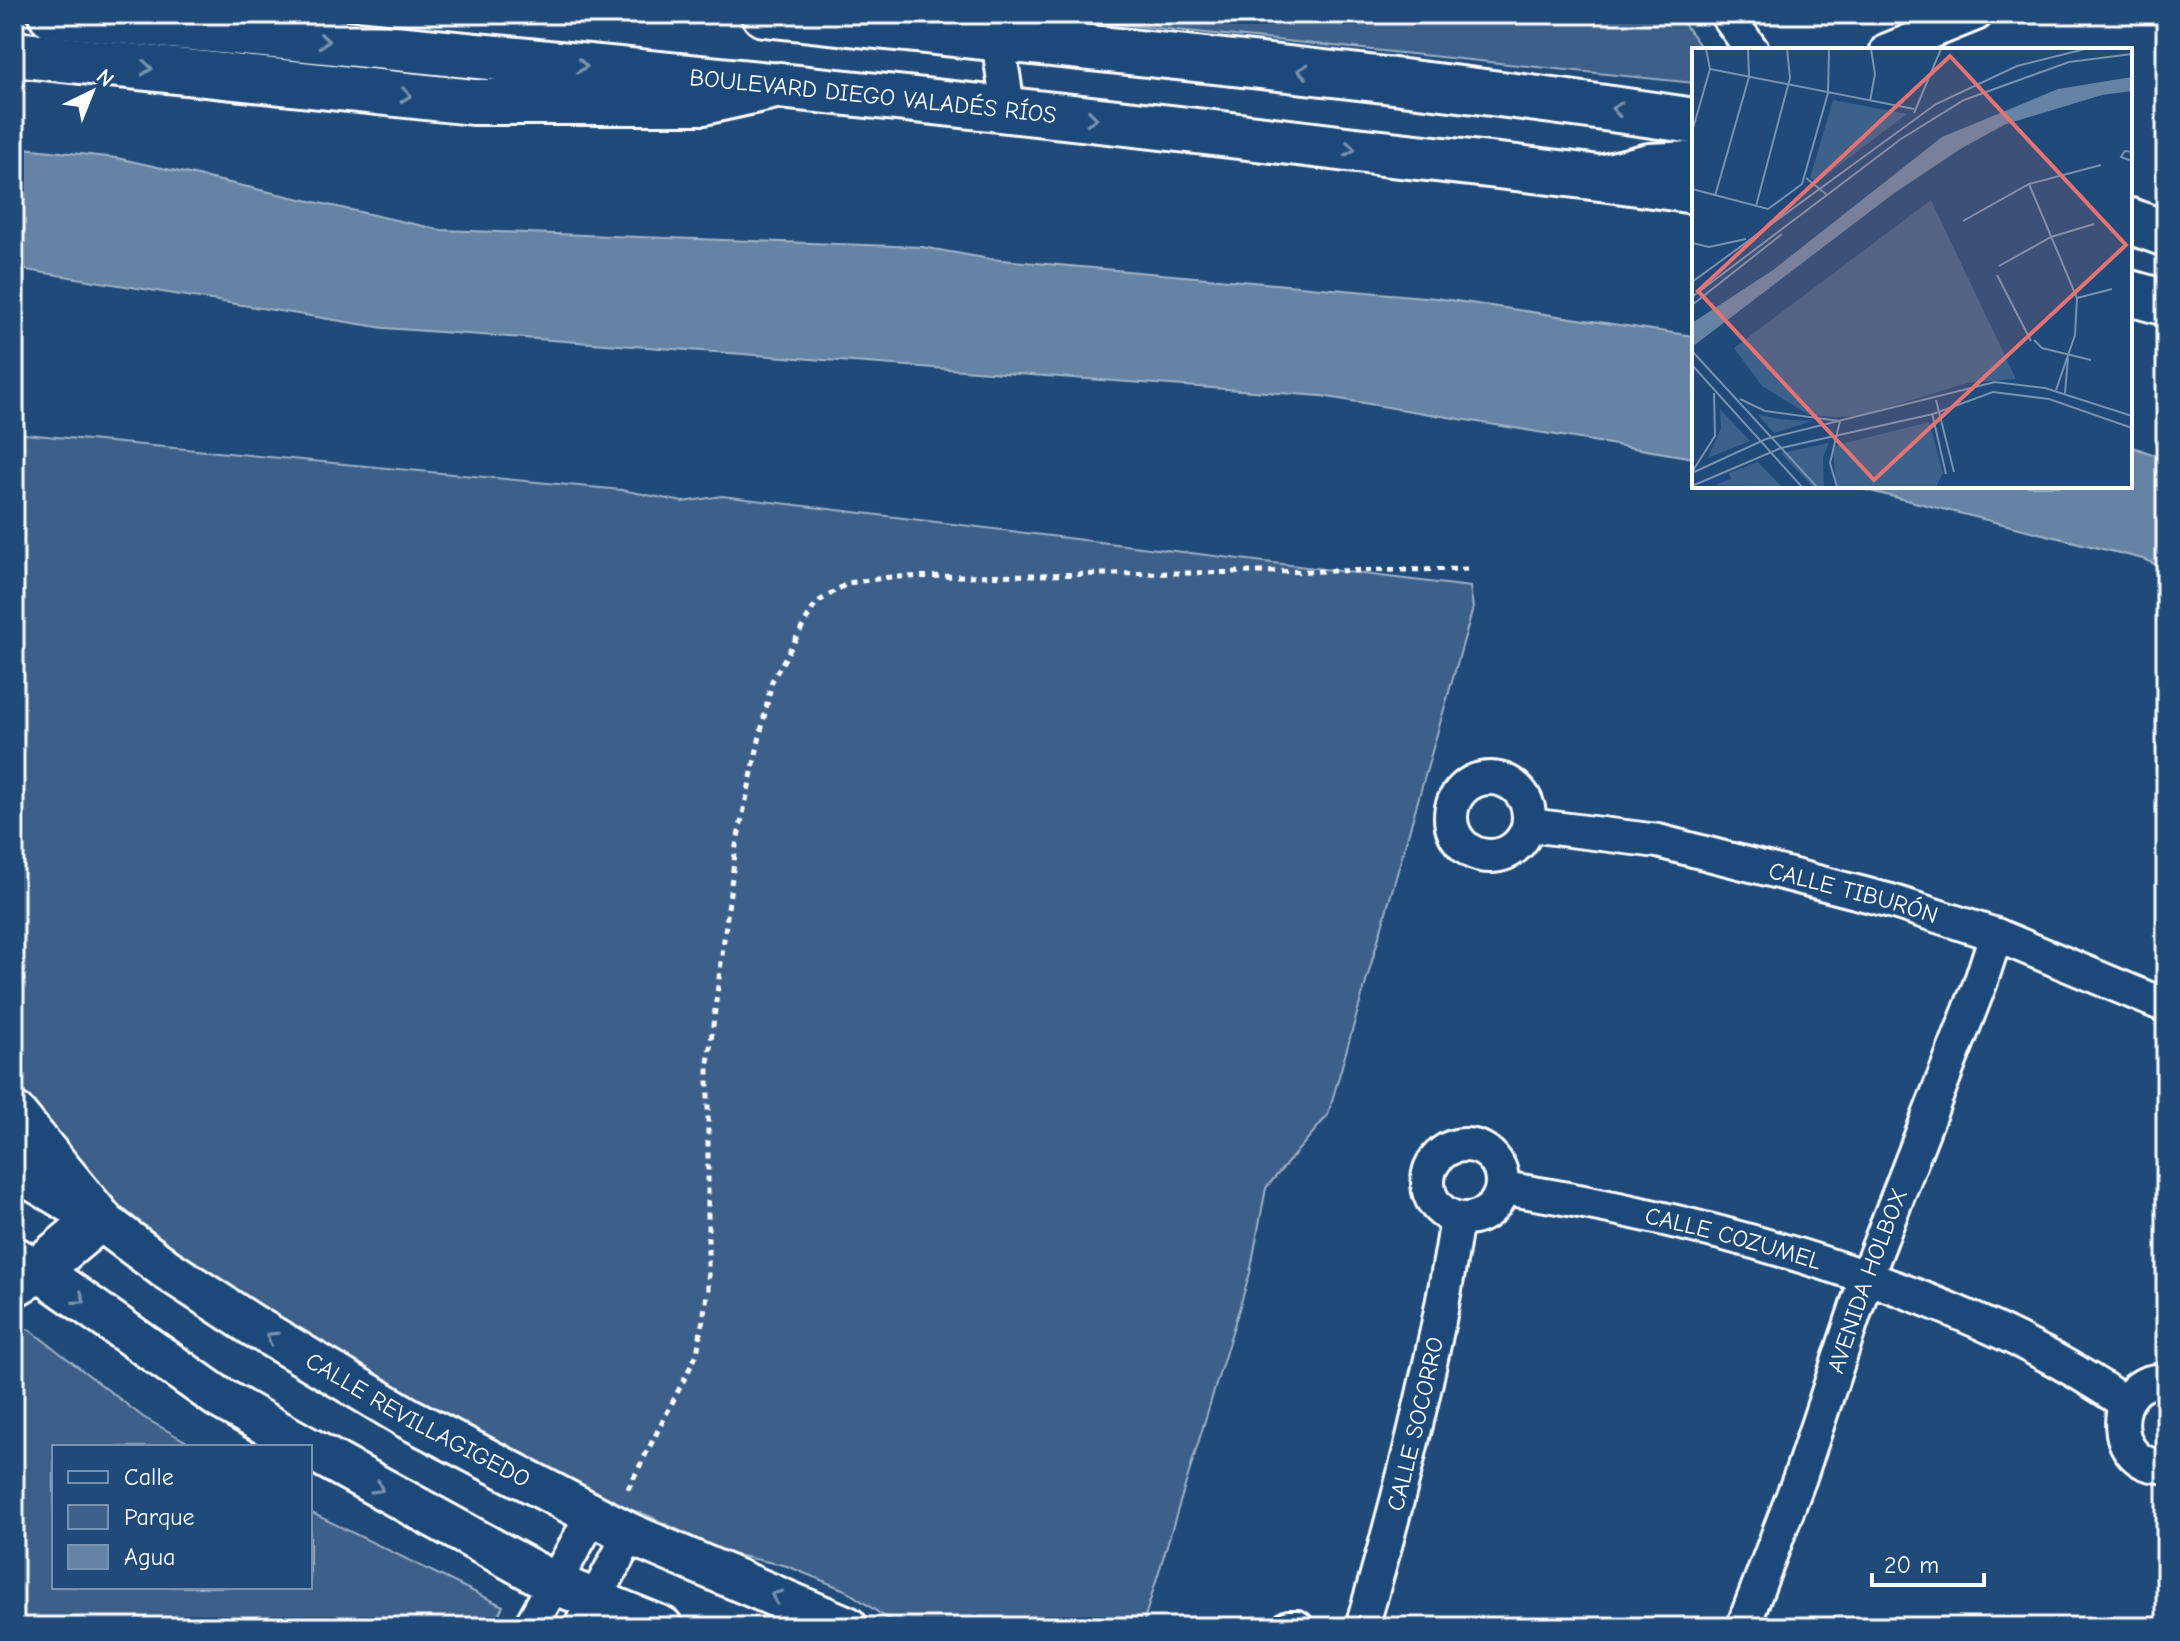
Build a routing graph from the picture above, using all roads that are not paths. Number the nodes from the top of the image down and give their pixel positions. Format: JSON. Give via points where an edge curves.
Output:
{"nodes":[{"id":1,"x":51,"y":14,"type":"edge"},
{"id":2,"x":764,"y":14,"type":"edge"},
{"id":3,"x":1726,"y":14,"type":"edge"},
{"id":4,"x":1976,"y":14,"type":"edge"},
{"id":5,"x":995,"y":25,"type":"edge"},
{"id":6,"x":1751,"y":48,"type":"edge"},
{"id":7,"x":1892,"y":48,"type":"edge"},
{"id":8,"x":14,"y":54,"type":"edge"},
{"id":9,"x":780,"y":85,"type":"junction"},
{"id":10,"x":1008,"y":107,"type":"junction"},
{"id":11,"x":1692,"y":121,"type":"edge"},
{"id":12,"x":1692,"y":158,"type":"edge"},
{"id":13,"x":1593,"y":175,"type":"junction"},
{"id":14,"x":1692,"y":191,"type":"edge"},
{"id":15,"x":2132,"y":222,"type":"edge"},
{"id":16,"x":2166,"y":234,"type":"edge"},
{"id":17,"x":2132,"y":294,"type":"edge"},
{"id":18,"x":2166,"y":303,"type":"edge"},
{"id":19,"x":1529,"y":825,"type":"dead end"},
{"id":20,"x":1996,"y":935,"type":"junction"},
{"id":21,"x":2166,"y":1006,"type":"edge"},
{"id":22,"x":14,"y":1115,"type":"edge"},
{"id":23,"x":14,"y":1169,"type":"edge"},
{"id":24,"x":1503,"y":1188,"type":"junction"},
{"id":25,"x":99,"y":1219,"type":"junction"},
{"id":26,"x":1457,"y":1219,"type":"junction"},
{"id":27,"x":22,"y":1270,"type":"edge"},
{"id":28,"x":1866,"y":1278,"type":"junction"},
{"id":29,"x":2166,"y":1381,"type":"edge"},
{"id":30,"x":2125,"y":1403,"type":"junction"},
{"id":31,"x":303,"y":1445,"type":"edge"},
{"id":32,"x":312,"y":1450,"type":"edge"},
{"id":33,"x":2166,"y":1466,"type":"edge"},
{"id":34,"x":592,"y":1516,"type":"junction"},
{"id":35,"x":630,"y":1534,"type":"junction"},
{"id":36,"x":556,"y":1584,"type":"junction"},
{"id":37,"x":588,"y":1614,"type":"edge"},
{"id":38,"x":530,"y":1627,"type":"edge"},
{"id":39,"x":662,"y":1627,"type":"edge"},
{"id":40,"x":847,"y":1627,"type":"edge"},
{"id":41,"x":1289,"y":1627,"type":"edge"},
{"id":42,"x":1297,"y":1627,"type":"edge"},
{"id":43,"x":1362,"y":1627,"type":"edge"},
{"id":44,"x":1743,"y":1627,"type":"edge"}],
"edges":[{"from":1,"to":9,"type":"main road","name":"BOULEVARD DIEGO VALADÉS RÍOS","one_way":true},
{"from":2,"to":5,"type":"main road"},
{"from":3,"to":6,"type":"street"},
{"from":4,"to":7,"type":"street"},
{"from":5,"to":10,"type":"street"},
{"from":11,"to":5,"type":"main road","one_way":true},
{"from":8,"to":9,"type":"main road","one_way":true,"via":[[473,102],[703,102]]},
{"from":9,"to":10,"type":"main road","name":"BOULEVARD DIEGO VALADÉS RÍOS"},
{"from":10,"to":13,"type":"main road","name":"BOULEVARD DIEGO VALADÉS RÍOS","one_way":true},
{"from":12,"to":13,"type":"street","via":[[1649,160]]},
{"from":13,"to":14,"type":"main road","name":"BOULEVARD DIEGO VALADÉS RÍOS"},
{"from":15,"to":16,"type":"main road"},
{"from":17,"to":18,"type":"main road"},
{"from":19,"to":20,"type":"street","name":"CALLE TIBURÓN","via":[[1658,841],[1891,901]]},
{"from":20,"to":21,"type":"street","name":"CALLE TIBURÓN"},
{"from":20,"to":28,"type":"street","name":"AVENIDA HOLBOX"},
{"from":22,"to":25,"type":"main road"},
{"from":23,"to":25,"type":"street","name":"CALLE REVILLAGIGEDO"},
{"from":24,"to":26,"type":"street","via":[[1492,1210]]},
{"from":24,"to":26,"type":"street","via":[[1499,1164],[1480,1147],[1444,1151],[1430,1170],[1430,1195],[1445,1214]]},
{"from":24,"to":28,"type":"street","name":"CALLE COZUMEL","via":[[1738,1240]]},
{"from":25,"to":27,"type":"main road"},
{"from":34,"to":25,"type":"street","name":"CALLE REVILLAGIGEDO","one_way":true,"via":[[332,1376],[166,1269]]},
{"from":26,"to":43,"type":"street","name":"CALLE SOCORRO","via":[[1397,1500]]},
{"from":27,"to":31,"type":"street","one_way":true,"via":[[218,1397]]},
{"from":28,"to":30,"type":"street","name":"CALLE COZUMEL","via":[[2047,1356]]},
{"from":28,"to":44,"type":"street","name":"AVENIDA HOLBOX"},
{"from":29,"to":30,"type":"street","via":[[2146,1384]]},
{"from":30,"to":33,"type":"street","via":[[2121,1431],[2126,1444],[2147,1463]]},
{"from":32,"to":36,"type":"street","one_way":true},
{"from":34,"to":35,"type":"street","name":"CALLE REVILLAGIGEDO"},
{"from":34,"to":36,"type":"street"},
{"from":35,"to":37,"type":"street"},
{"from":40,"to":35,"type":"street","name":"CALLE REVILLAGIGEDO","one_way":true},
{"from":36,"to":37,"type":"street"},
{"from":36,"to":38,"type":"street"},
{"from":37,"to":39,"type":"street"},
{"from":41,"to":42,"type":"street"}]}
